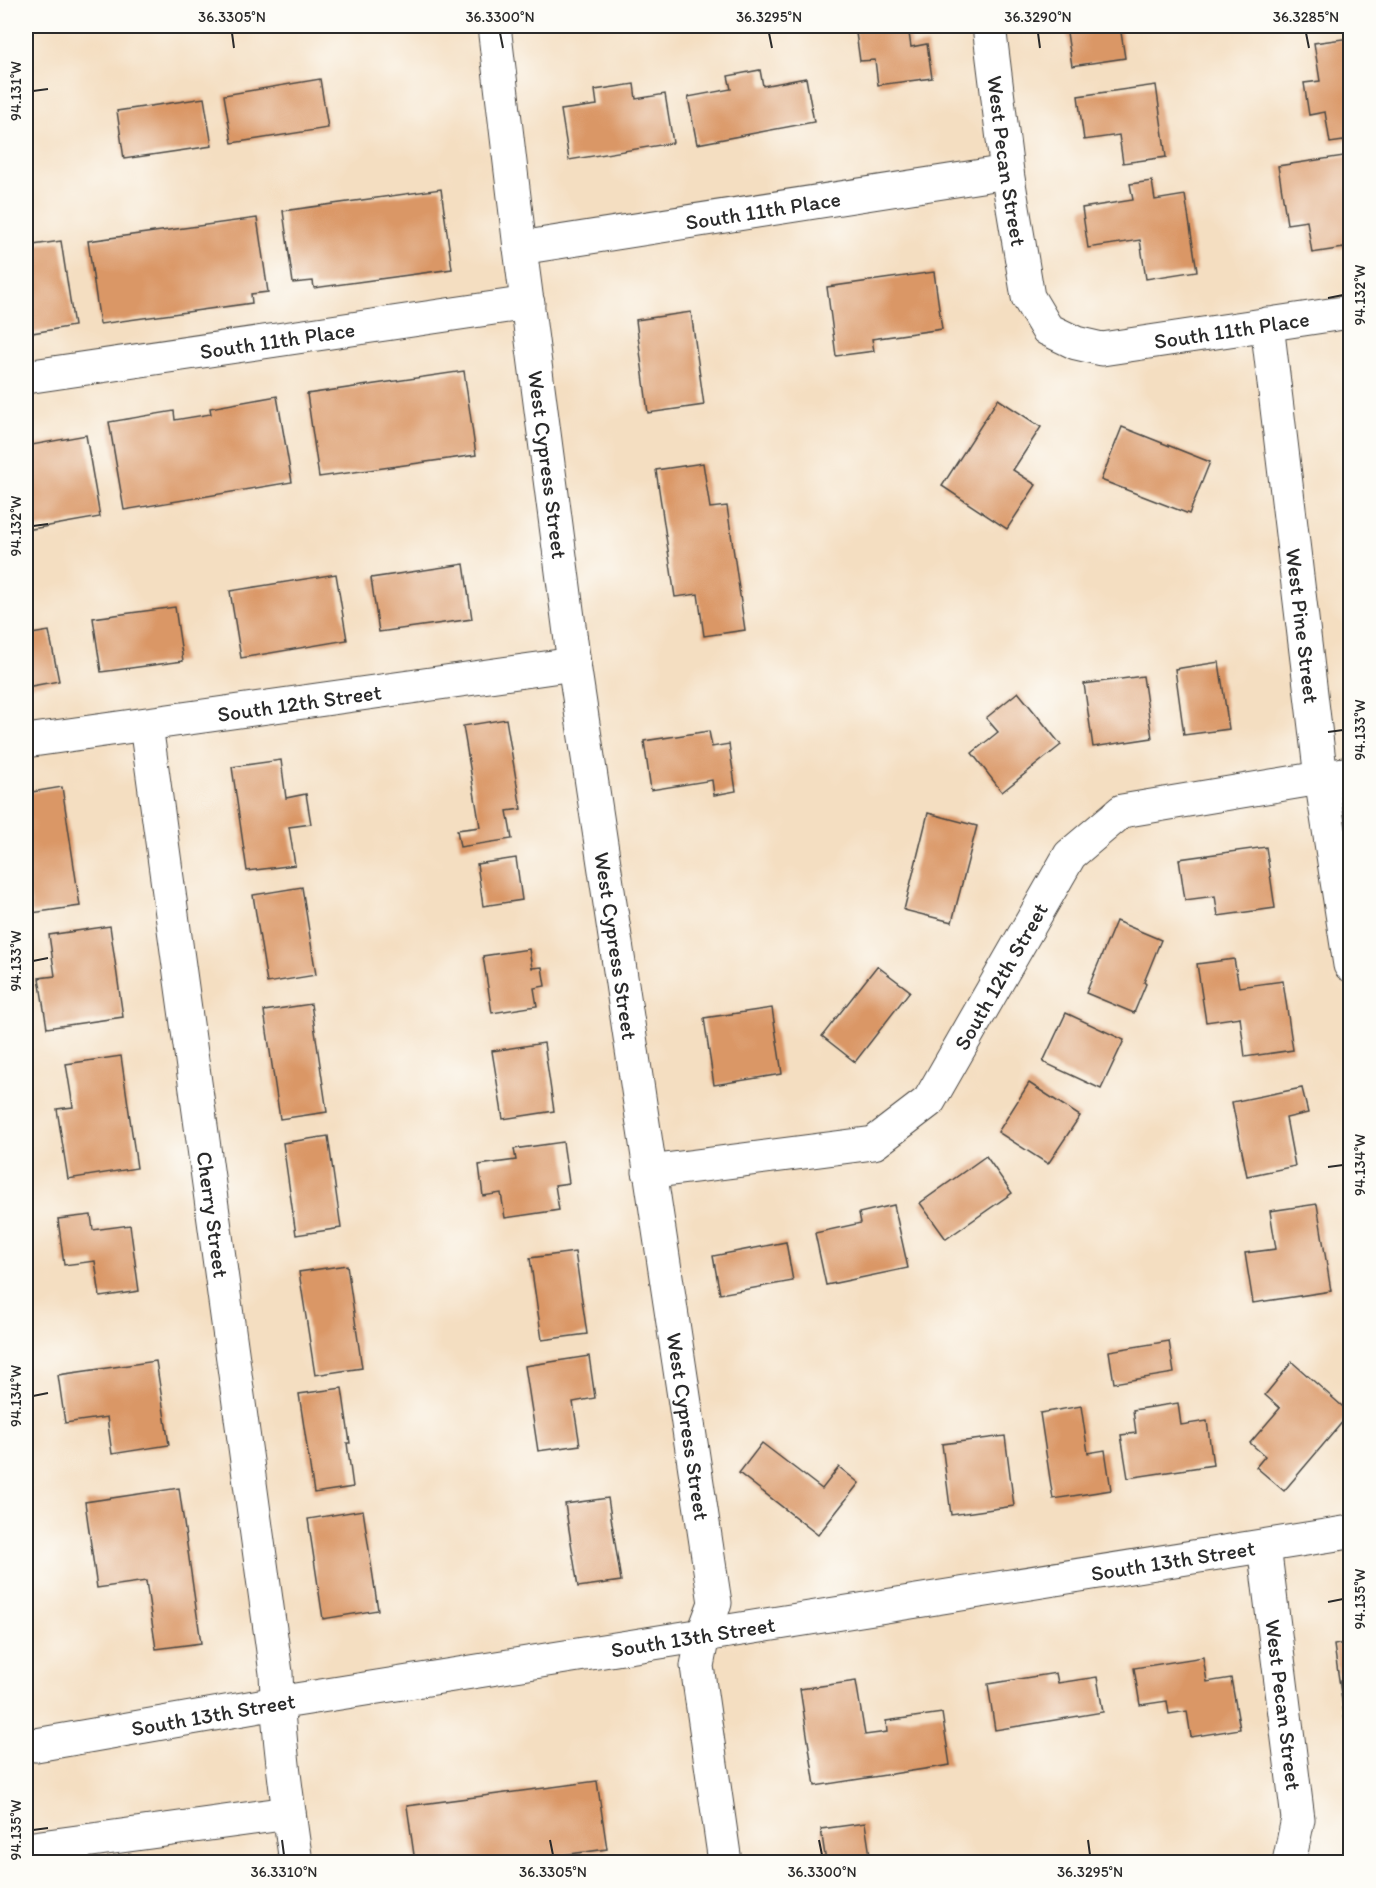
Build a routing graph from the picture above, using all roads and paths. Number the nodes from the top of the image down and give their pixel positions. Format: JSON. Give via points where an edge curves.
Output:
{"nodes":[{"id":1,"x":494,"y":26,"type":"edge"},
{"id":2,"x":989,"y":26,"type":"edge"},
{"id":3,"x":1007,"y":172,"type":"junction"},
{"id":4,"x":520,"y":248,"type":"junction"},
{"id":5,"x":1028,"y":297,"type":"joint"},
{"id":6,"x":528,"y":303,"type":"junction"},
{"id":7,"x":1350,"y":312,"type":"edge"},
{"id":8,"x":1267,"y":324,"type":"junction"},
{"id":9,"x":26,"y":377,"type":"edge"},
{"id":10,"x":574,"y":664,"type":"junction"},
{"id":11,"x":146,"y":725,"type":"junction"},
{"id":12,"x":26,"y":741,"type":"edge"},
{"id":13,"x":1336,"y":776,"type":"edge"},
{"id":14,"x":1350,"y":965,"type":"edge"},
{"id":15,"x":649,"y":1172,"type":"junction"},
{"id":16,"x":1350,"y":1532,"type":"edge"},
{"id":17,"x":1264,"y":1546,"type":"junction"},
{"id":18,"x":703,"y":1635,"type":"junction"},
{"id":19,"x":277,"y":1703,"type":"junction"},
{"id":20,"x":29,"y":1747,"type":"edge"},
{"id":21,"x":289,"y":1813,"type":"junction"},
{"id":22,"x":26,"y":1849,"type":"edge"},
{"id":23,"x":296,"y":1863,"type":"edge"},
{"id":24,"x":725,"y":1863,"type":"edge"},
{"id":25,"x":1288,"y":1863,"type":"edge"}],
"edges":[{"from":1,"to":4,"type":"street","name":"West Cypress Street"},
{"from":2,"to":3,"type":"street","name":"West Pecan Street"},
{"from":3,"to":4,"type":"street","name":"South 11th Place"},
{"from":3,"to":5,"type":"street","name":"West Pecan Street"},
{"from":4,"to":6,"type":"street","name":"West Cypress Street"},
{"from":5,"to":8,"type":"street","name":"South 11th Place","via":[[1047,329],[1076,343],[1102,349]]},
{"from":6,"to":9,"type":"street","name":"South 11th Place"},
{"from":6,"to":10,"type":"street","name":"West Cypress Street"},
{"from":7,"to":8,"type":"street","name":"South 11th Place"},
{"from":8,"to":13,"type":"street","name":"West Pine Street"},
{"from":10,"to":11,"type":"street","name":"South 12th Street"},
{"from":10,"to":15,"type":"street","name":"West Cypress Street"},
{"from":11,"to":12,"type":"street","name":"South 12th Street"},
{"from":11,"to":19,"type":"street","name":"Cherry Street"},
{"from":13,"to":14,"type":"street","name":"West Pine Street"},
{"from":13,"to":15,"type":"street","name":"South 12th Street","via":[[1122,811],[1070,855],[929,1101],[874,1143]]},
{"from":15,"to":18,"type":"street","name":"West Cypress Street","via":[[715,1604]]},
{"from":16,"to":17,"type":"street","name":"South 13th Street"},
{"from":17,"to":18,"type":"street","name":"South 13th Street"},
{"from":17,"to":25,"type":"street","name":"West Pecan Street","via":[[1298,1819]]},
{"from":18,"to":19,"type":"street","name":"South 13th Street"},
{"from":18,"to":24,"type":"street","name":"West Cypress Street","via":[[698,1666]]},
{"from":19,"to":20,"type":"street","name":"South 13th Street"},
{"from":19,"to":21,"type":"street","name":"Cherry Street"},
{"from":21,"to":22,"type":"street"},
{"from":21,"to":23,"type":"street","name":"Cherry Street"}]}
